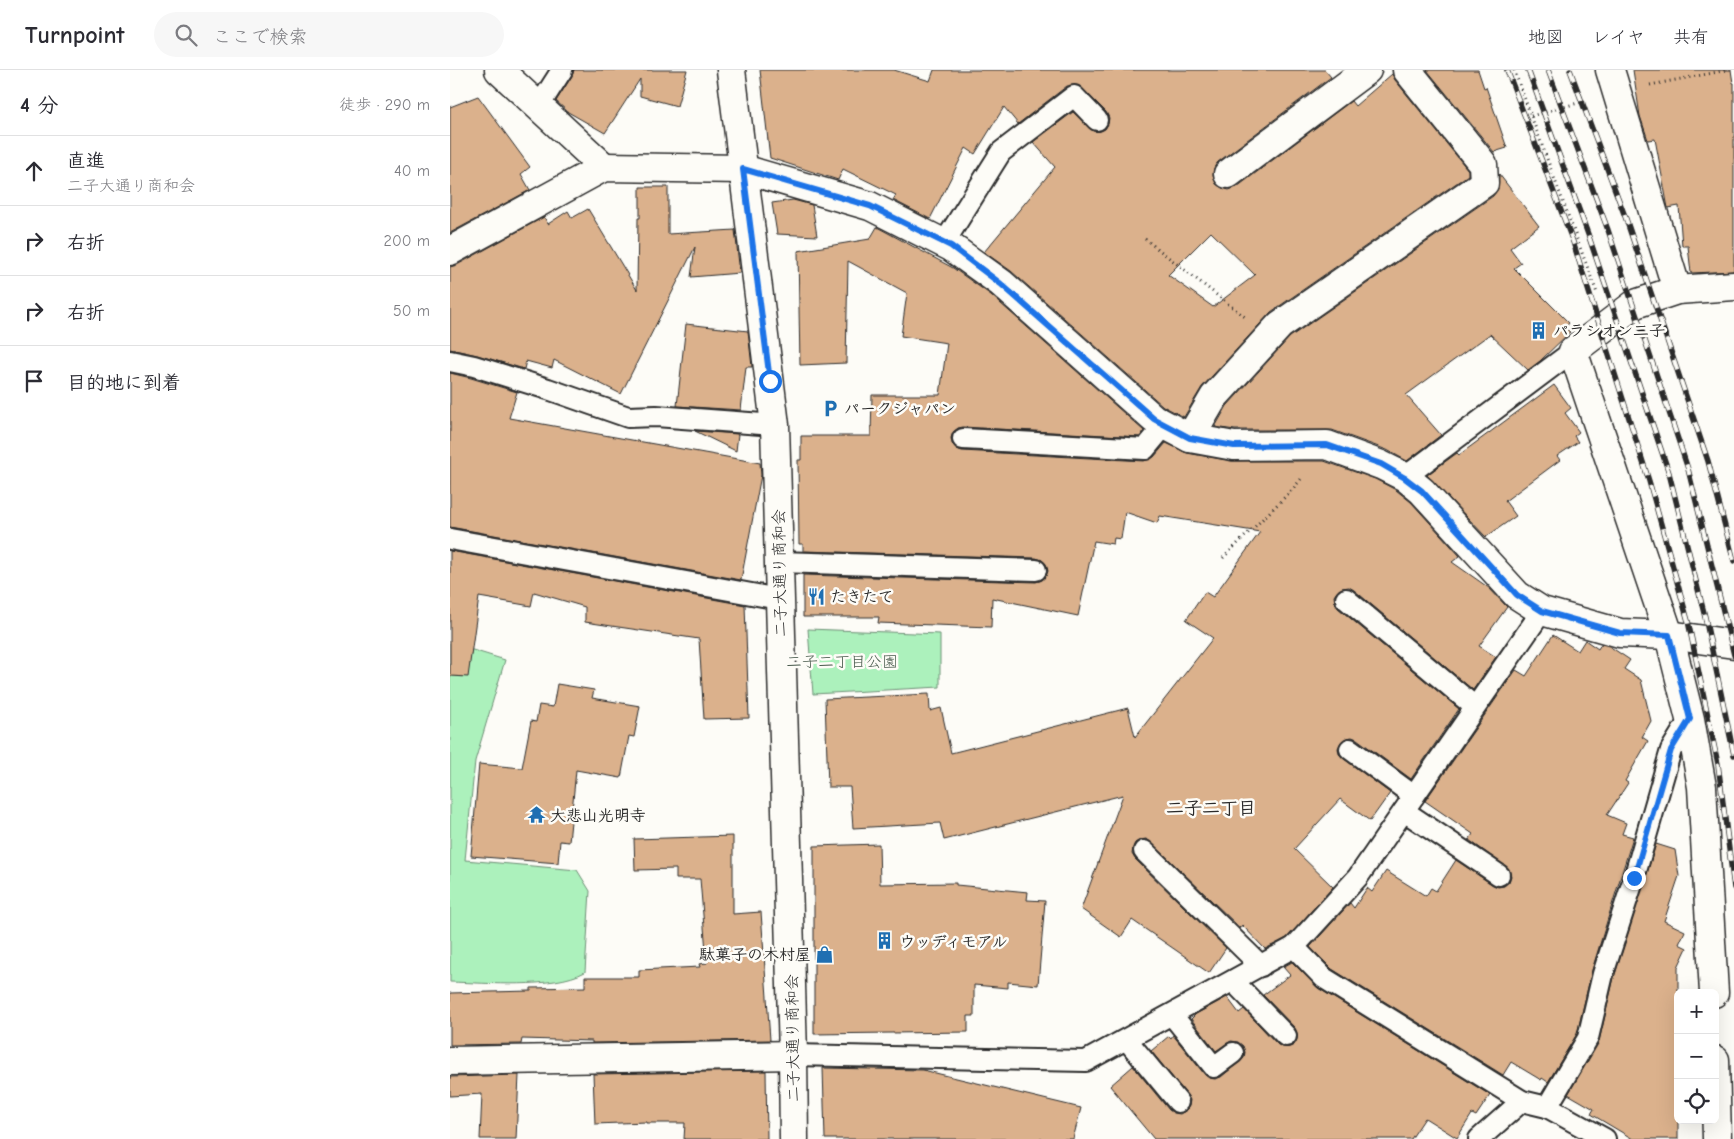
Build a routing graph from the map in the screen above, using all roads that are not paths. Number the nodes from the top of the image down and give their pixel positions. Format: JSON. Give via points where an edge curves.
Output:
{"nodes":[{"id":1,"x":499,"y":70,"type":"edge"},
{"id":2,"x":562,"y":70,"type":"edge"},
{"id":3,"x":731,"y":70,"type":"edge"},
{"id":4,"x":1367,"y":70,"type":"edge"},
{"id":5,"x":1407,"y":70,"type":"edge"},
{"id":6,"x":1614,"y":81,"type":"edge"},
{"id":7,"x":539,"y":106,"type":"junction"},
{"id":8,"x":1097,"y":120,"type":"dead end"},
{"id":9,"x":604,"y":167,"type":"junction"},
{"id":10,"x":743,"y":169,"type":"junction"},
{"id":11,"x":1228,"y":174,"type":"dead end"},
{"id":12,"x":944,"y":243,"type":"junction"},
{"id":13,"x":450,"y":250,"type":"edge"},
{"id":14,"x":1734,"y":286,"type":"edge"},
{"id":15,"x":1677,"y":290,"type":"junction"},
{"id":16,"x":1573,"y":351,"type":"junction"},
{"id":17,"x":450,"y":361,"type":"edge"},
{"id":18,"x":775,"y":424,"type":"junction"},
{"id":19,"x":1165,"y":425,"type":"junction"},
{"id":20,"x":1190,"y":438,"type":"junction"},
{"id":21,"x":963,"y":439,"type":"dead end"},
{"id":22,"x":1405,"y":478,"type":"junction"},
{"id":23,"x":450,"y":539,"type":"edge"},
{"id":24,"x":779,"y":562,"type":"junction"},
{"id":25,"x":1036,"y":570,"type":"dead end"},
{"id":26,"x":779,"y":599,"type":"junction"},
{"id":27,"x":1346,"y":599,"type":"dead end"},
{"id":28,"x":1542,"y":611,"type":"junction"},
{"id":29,"x":1669,"y":635,"type":"junction"},
{"id":30,"x":1734,"y":644,"type":"edge"},
{"id":31,"x":1475,"y":707,"type":"junction"},
{"id":32,"x":1690,"y":719,"type":"junction"},
{"id":33,"x":1350,"y":748,"type":"dead end"},
{"id":34,"x":1409,"y":803,"type":"junction"},
{"id":35,"x":1144,"y":851,"type":"dead end"},
{"id":36,"x":1499,"y":875,"type":"dead end"},
{"id":37,"x":1294,"y":947,"type":"junction"},
{"id":38,"x":1262,"y":966,"type":"junction"},
{"id":39,"x":1233,"y":981,"type":"junction"},
{"id":40,"x":1714,"y":989,"type":"edge"},
{"id":41,"x":1172,"y":1015,"type":"junction"},
{"id":42,"x":1286,"y":1036,"type":"dead end"},
{"id":43,"x":1127,"y":1040,"type":"junction"},
{"id":44,"x":1233,"y":1053,"type":"dead end"},
{"id":45,"x":793,"y":1055,"type":"junction"},
{"id":46,"x":450,"y":1061,"type":"edge"},
{"id":47,"x":1715,"y":1079,"type":"edge"},
{"id":48,"x":1178,"y":1102,"type":"dead end"},
{"id":49,"x":1522,"y":1102,"type":"junction"},
{"id":50,"x":1547,"y":1107,"type":"junction"},
{"id":51,"x":794,"y":1139,"type":"edge"},
{"id":52,"x":1479,"y":1139,"type":"edge"},
{"id":53,"x":1605,"y":1139,"type":"edge"},
{"id":54,"x":1717,"y":1139,"type":"edge"}],
"edges":[{"from":1,"to":7,"type":"street"},
{"from":2,"to":7,"type":"lane"},
{"from":3,"to":10,"type":"street","name":"二子大通り商和会"},
{"from":4,"to":11,"type":"street"},
{"from":5,"to":20,"type":"street","via":[[1483,164],[1484,183],[1280,325],[1214,397]]},
{"from":6,"to":15,"type":"street"},
{"from":7,"to":9,"type":"street"},
{"from":8,"to":12,"type":"lane","via":[[1074,96],[1001,152]]},
{"from":9,"to":10,"type":"street"},
{"from":9,"to":13,"type":"street"},
{"from":10,"to":12,"type":"street","via":[[870,206]]},
{"from":10,"to":18,"type":"street","name":"二子大通り商和会"},
{"from":12,"to":19,"type":"street","via":[[1001,284],[1154,419]]},
{"from":14,"to":15,"type":"street"},
{"from":15,"to":16,"type":"street","via":[[1635,304]]},
{"from":16,"to":22,"type":"lane"},
{"from":16,"to":29,"type":"street"},
{"from":17,"to":18,"type":"lane","via":[[628,417]]},
{"from":18,"to":24,"type":"street","name":"二子大通り商和会"},
{"from":19,"to":20,"type":"street"},
{"from":19,"to":21,"type":"lane","via":[[1145,449]]},
{"from":20,"to":22,"type":"street","via":[[1234,446],[1327,445],[1381,464]]},
{"from":22,"to":28,"type":"street","via":[[1422,491],[1517,595]]},
{"from":23,"to":26,"type":"lane"},
{"from":24,"to":25,"type":"lane"},
{"from":24,"to":26,"type":"street","name":"二子大通り商和会"},
{"from":26,"to":45,"type":"street","name":"二子大通り商和会"},
{"from":27,"to":31,"type":"lane"},
{"from":28,"to":29,"type":"street","via":[[1620,633]]},
{"from":28,"to":31,"type":"lane"},
{"from":29,"to":30,"type":"street"},
{"from":29,"to":32,"type":"street"},
{"from":31,"to":34,"type":"lane"},
{"from":32,"to":40,"type":"street","via":[[1702,787]]},
{"from":32,"to":50,"type":"lane","via":[[1671,750],[1603,974],[1588,1038]]},
{"from":33,"to":34,"type":"lane"},
{"from":34,"to":36,"type":"lane"},
{"from":34,"to":37,"type":"lane","via":[[1358,877]]},
{"from":35,"to":38,"type":"lane"},
{"from":37,"to":38,"type":"lane"},
{"from":37,"to":49,"type":"lane","via":[[1324,978]]},
{"from":38,"to":39,"type":"lane"},
{"from":39,"to":41,"type":"lane"},
{"from":39,"to":42,"type":"lane"},
{"from":41,"to":43,"type":"lane"},
{"from":41,"to":44,"type":"lane","via":[[1214,1068]]},
{"from":43,"to":45,"type":"lane","via":[[1086,1061]]},
{"from":43,"to":48,"type":"lane"},
{"from":45,"to":46,"type":"street"},
{"from":45,"to":51,"type":"street","name":"二子大通り商和会"},
{"from":47,"to":54,"type":"street"},
{"from":49,"to":50,"type":"lane"},
{"from":49,"to":52,"type":"lane"},
{"from":50,"to":53,"type":"lane"}]}
